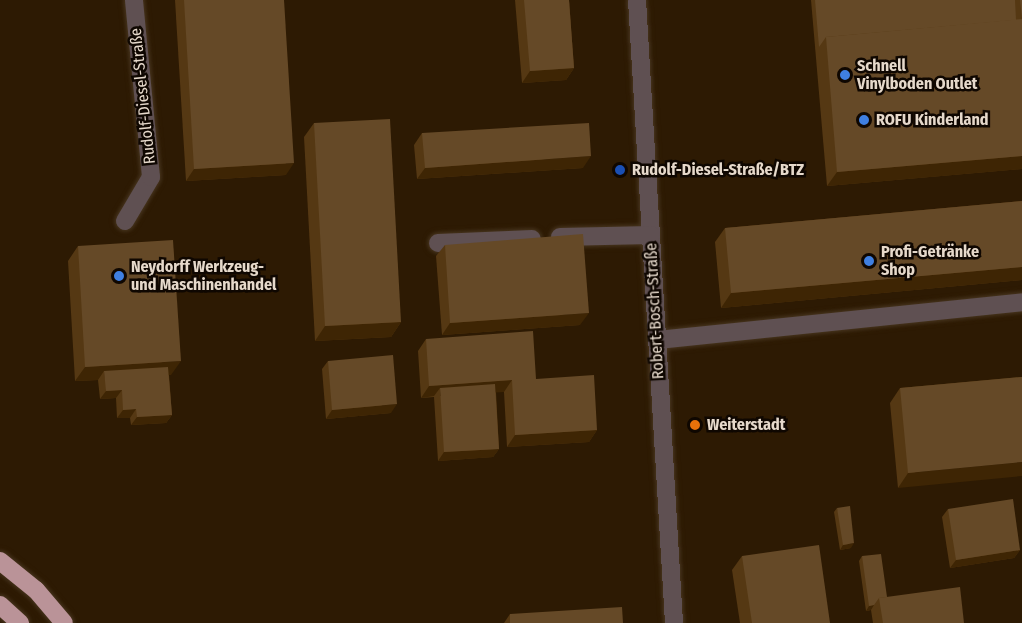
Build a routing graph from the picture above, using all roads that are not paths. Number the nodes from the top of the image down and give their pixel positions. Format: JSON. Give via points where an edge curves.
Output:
{"nodes":[{"id":1,"x":134,"y":0,"type":"edge"},
{"id":2,"x":637,"y":0,"type":"edge"},
{"id":3,"x":125,"y":221,"type":"dead end"},
{"id":4,"x":651,"y":235,"type":"junction"},
{"id":5,"x":438,"y":243,"type":"dead end"},
{"id":6,"x":1022,"y":302,"type":"edge"},
{"id":7,"x":657,"y":340,"type":"junction"},
{"id":8,"x":0,"y":561,"type":"edge"},
{"id":9,"x":0,"y":605,"type":"edge"},
{"id":10,"x":20,"y":623,"type":"edge"},
{"id":11,"x":64,"y":623,"type":"edge"},
{"id":12,"x":674,"y":623,"type":"edge"}],
"edges":[{"from":1,"to":3,"type":"street","name":"Rudolf-Diesel-Straße","via":[[151,177]]},
{"from":2,"to":4,"type":"street","name":"Robert-Bosch-Straße"},
{"from":4,"to":5,"type":"street"},
{"from":4,"to":7,"type":"street","name":"Robert-Bosch-Straße"},
{"from":6,"to":7,"type":"street"},
{"from":7,"to":12,"type":"street","name":"Robert-Bosch-Straße"},
{"from":8,"to":11,"type":"highway","via":[[36,590]]},
{"from":9,"to":10,"type":"highway"}]}
